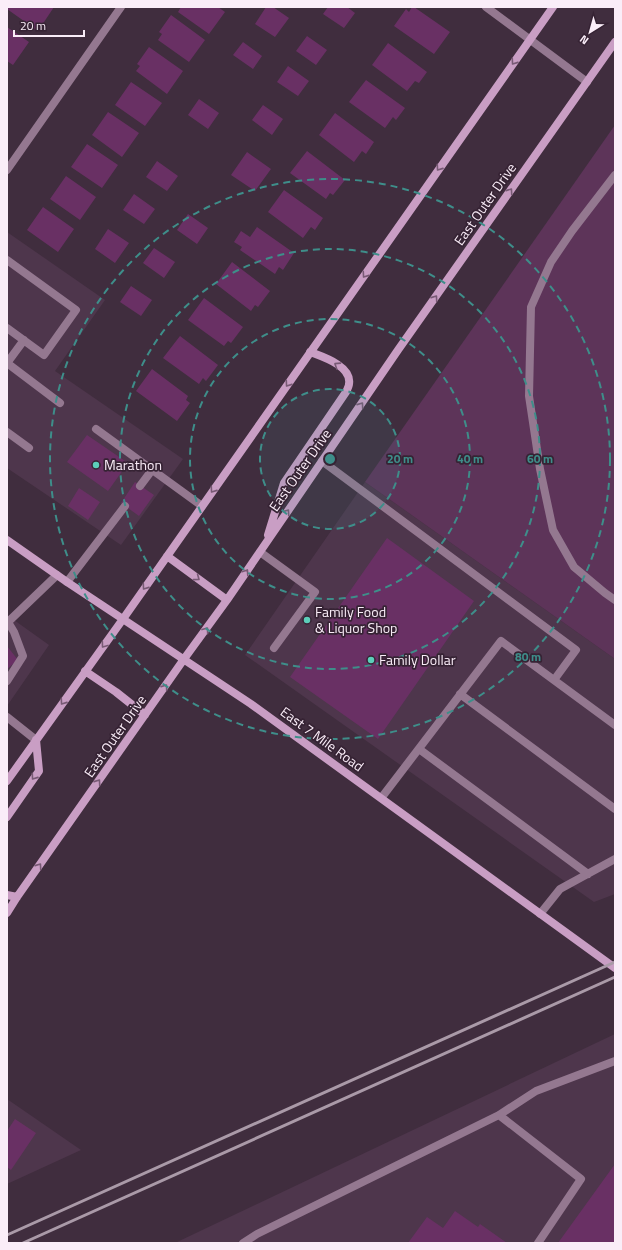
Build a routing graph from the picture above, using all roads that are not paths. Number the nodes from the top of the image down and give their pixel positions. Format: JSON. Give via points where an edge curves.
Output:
{"nodes":[{"id":1,"x":121,"y":7,"type":"edge"},
{"id":2,"x":486,"y":7,"type":"edge"},
{"id":3,"x":553,"y":7,"type":"edge"},
{"id":4,"x":530,"y":40,"type":"junction"},
{"id":5,"x":615,"y":42,"type":"edge"},
{"id":6,"x":587,"y":82,"type":"junction"},
{"id":7,"x":7,"y":170,"type":"edge"},
{"id":8,"x":615,"y":175,"type":"edge"},
{"id":9,"x":7,"y":260,"type":"edge"},
{"id":10,"x":7,"y":328,"type":"edge"},
{"id":11,"x":24,"y":340,"type":"junction"},
{"id":12,"x":310,"y":352,"type":"junction"},
{"id":13,"x":7,"y":363,"type":"edge"},
{"id":14,"x":60,"y":403,"type":"dead end"},
{"id":15,"x":96,"y":429,"type":"dead end"},
{"id":16,"x":7,"y":432,"type":"edge"},
{"id":17,"x":29,"y":448,"type":"dead end"},
{"id":18,"x":322,"y":461,"type":"junction"},
{"id":19,"x":152,"y":470,"type":"junction"},
{"id":20,"x":140,"y":486,"type":"dead end"},
{"id":21,"x":125,"y":506,"type":"dead end"},
{"id":22,"x":202,"y":506,"type":"junction"},
{"id":23,"x":7,"y":540,"type":"edge"},
{"id":24,"x":265,"y":544,"type":"junction"},
{"id":25,"x":260,"y":552,"type":"junction"},
{"id":26,"x":167,"y":556,"type":"junction"},
{"id":27,"x":56,"y":575,"type":"junction"},
{"id":28,"x":67,"y":582,"type":"junction"},
{"id":29,"x":227,"y":600,"type":"junction"},
{"id":30,"x":615,"y":600,"type":"edge"},
{"id":31,"x":123,"y":619,"type":"junction"},
{"id":32,"x":8,"y":621,"type":"edge"},
{"id":33,"x":10,"y":634,"type":"edge"},
{"id":34,"x":274,"y":648,"type":"dead end"},
{"id":35,"x":184,"y":660,"type":"junction"},
{"id":36,"x":85,"y":671,"type":"junction"},
{"id":37,"x":554,"y":680,"type":"junction"},
{"id":38,"x":7,"y":681,"type":"edge"},
{"id":39,"x":460,"y":694,"type":"junction"},
{"id":40,"x":145,"y":715,"type":"junction"},
{"id":41,"x":7,"y":717,"type":"edge"},
{"id":42,"x":615,"y":725,"type":"edge"},
{"id":43,"x":36,"y":740,"type":"junction"},
{"id":44,"x":419,"y":749,"type":"junction"},
{"id":45,"x":7,"y":781,"type":"edge"},
{"id":46,"x":382,"y":797,"type":"junction"},
{"id":47,"x":615,"y":809,"type":"edge"},
{"id":48,"x":7,"y":817,"type":"edge"},
{"id":49,"x":615,"y":859,"type":"edge"},
{"id":50,"x":588,"y":874,"type":"junction"},
{"id":51,"x":7,"y":895,"type":"edge"},
{"id":52,"x":17,"y":897,"type":"junction"},
{"id":53,"x":7,"y":913,"type":"edge"},
{"id":54,"x":540,"y":914,"type":"junction"},
{"id":55,"x":615,"y":968,"type":"edge"},
{"id":56,"x":615,"y":1061,"type":"edge"},
{"id":57,"x":499,"y":1115,"type":"junction"},
{"id":58,"x":242,"y":1243,"type":"edge"},
{"id":59,"x":538,"y":1243,"type":"edge"}],
"edges":[{"from":1,"to":7,"type":"street"},
{"from":2,"to":4,"type":"street"},
{"from":3,"to":4,"type":"main road"},
{"from":4,"to":6,"type":"street"},
{"from":4,"to":12,"type":"main road","one_way":true},
{"from":5,"to":6,"type":"main road","name":"East Outer Drive"},
{"from":18,"to":6,"type":"main road","name":"East Outer Drive","one_way":true},
{"from":8,"to":30,"type":"street","via":[[551,262],[531,307],[529,396],[540,469],[553,530],[574,567]]},
{"from":9,"to":11,"type":"street","via":[[76,310],[44,355]]},
{"from":10,"to":11,"type":"street"},
{"from":11,"to":13,"type":"street"},
{"from":12,"to":22,"type":"main road","one_way":true},
{"from":24,"to":12,"type":"main road","one_way":true,"via":[[284,483],[346,392],[349,382],[339,364]]},
{"from":13,"to":14,"type":"street"},
{"from":15,"to":19,"type":"street"},
{"from":16,"to":17,"type":"street"},
{"from":24,"to":18,"type":"main road","name":"East Outer Drive","one_way":true},
{"from":18,"to":37,"type":"street","via":[[576,650]]},
{"from":19,"to":20,"type":"street"},
{"from":19,"to":22,"type":"street"},
{"from":21,"to":28,"type":"street"},
{"from":22,"to":26,"type":"main road"},
{"from":23,"to":27,"type":"main road","name":"East 7 Mile Road"},
{"from":24,"to":25,"type":"main road","name":"East Outer Drive"},
{"from":29,"to":25,"type":"main road","name":"East Outer Drive","one_way":true},
{"from":25,"to":34,"type":"street","via":[[315,592]]},
{"from":26,"to":29,"type":"main road","one_way":true},
{"from":26,"to":31,"type":"main road","one_way":true},
{"from":27,"to":28,"type":"main road","name":"East 7 Mile Road"},
{"from":27,"to":32,"type":"street"},
{"from":28,"to":31,"type":"main road","name":"East 7 Mile Road"},
{"from":35,"to":29,"type":"main road","name":"East Outer Drive","one_way":true},
{"from":31,"to":35,"type":"main road","name":"East 7 Mile Road"},
{"from":31,"to":36,"type":"main road","one_way":true},
{"from":32,"to":33,"type":"street"},
{"from":33,"to":38,"type":"street","via":[[23,656]]},
{"from":40,"to":35,"type":"main road","name":"East Outer Drive","one_way":true},
{"from":35,"to":46,"type":"main road","name":"East 7 Mile Road"},
{"from":36,"to":40,"type":"main road"},
{"from":36,"to":43,"type":"main road","one_way":true},
{"from":37,"to":39,"type":"street","via":[[501,641]]},
{"from":37,"to":42,"type":"street"},
{"from":39,"to":44,"type":"street"},
{"from":39,"to":47,"type":"street"},
{"from":52,"to":40,"type":"main road","name":"East Outer Drive","one_way":true},
{"from":41,"to":43,"type":"street"},
{"from":43,"to":45,"type":"main road"},
{"from":43,"to":48,"type":"main road","one_way":true,"via":[[39,771]]},
{"from":44,"to":46,"type":"street"},
{"from":44,"to":50,"type":"street"},
{"from":46,"to":54,"type":"main road","name":"East 7 Mile Road"},
{"from":49,"to":50,"type":"street"},
{"from":50,"to":54,"type":"street","via":[[560,889]]},
{"from":51,"to":52,"type":"main road"},
{"from":52,"to":53,"type":"main road","name":"East Outer Drive"},
{"from":54,"to":55,"type":"main road","name":"East 7 Mile Road"},
{"from":56,"to":57,"type":"street","via":[[536,1091]]},
{"from":57,"to":58,"type":"street"},
{"from":57,"to":59,"type":"street","via":[[581,1179]]}]}
